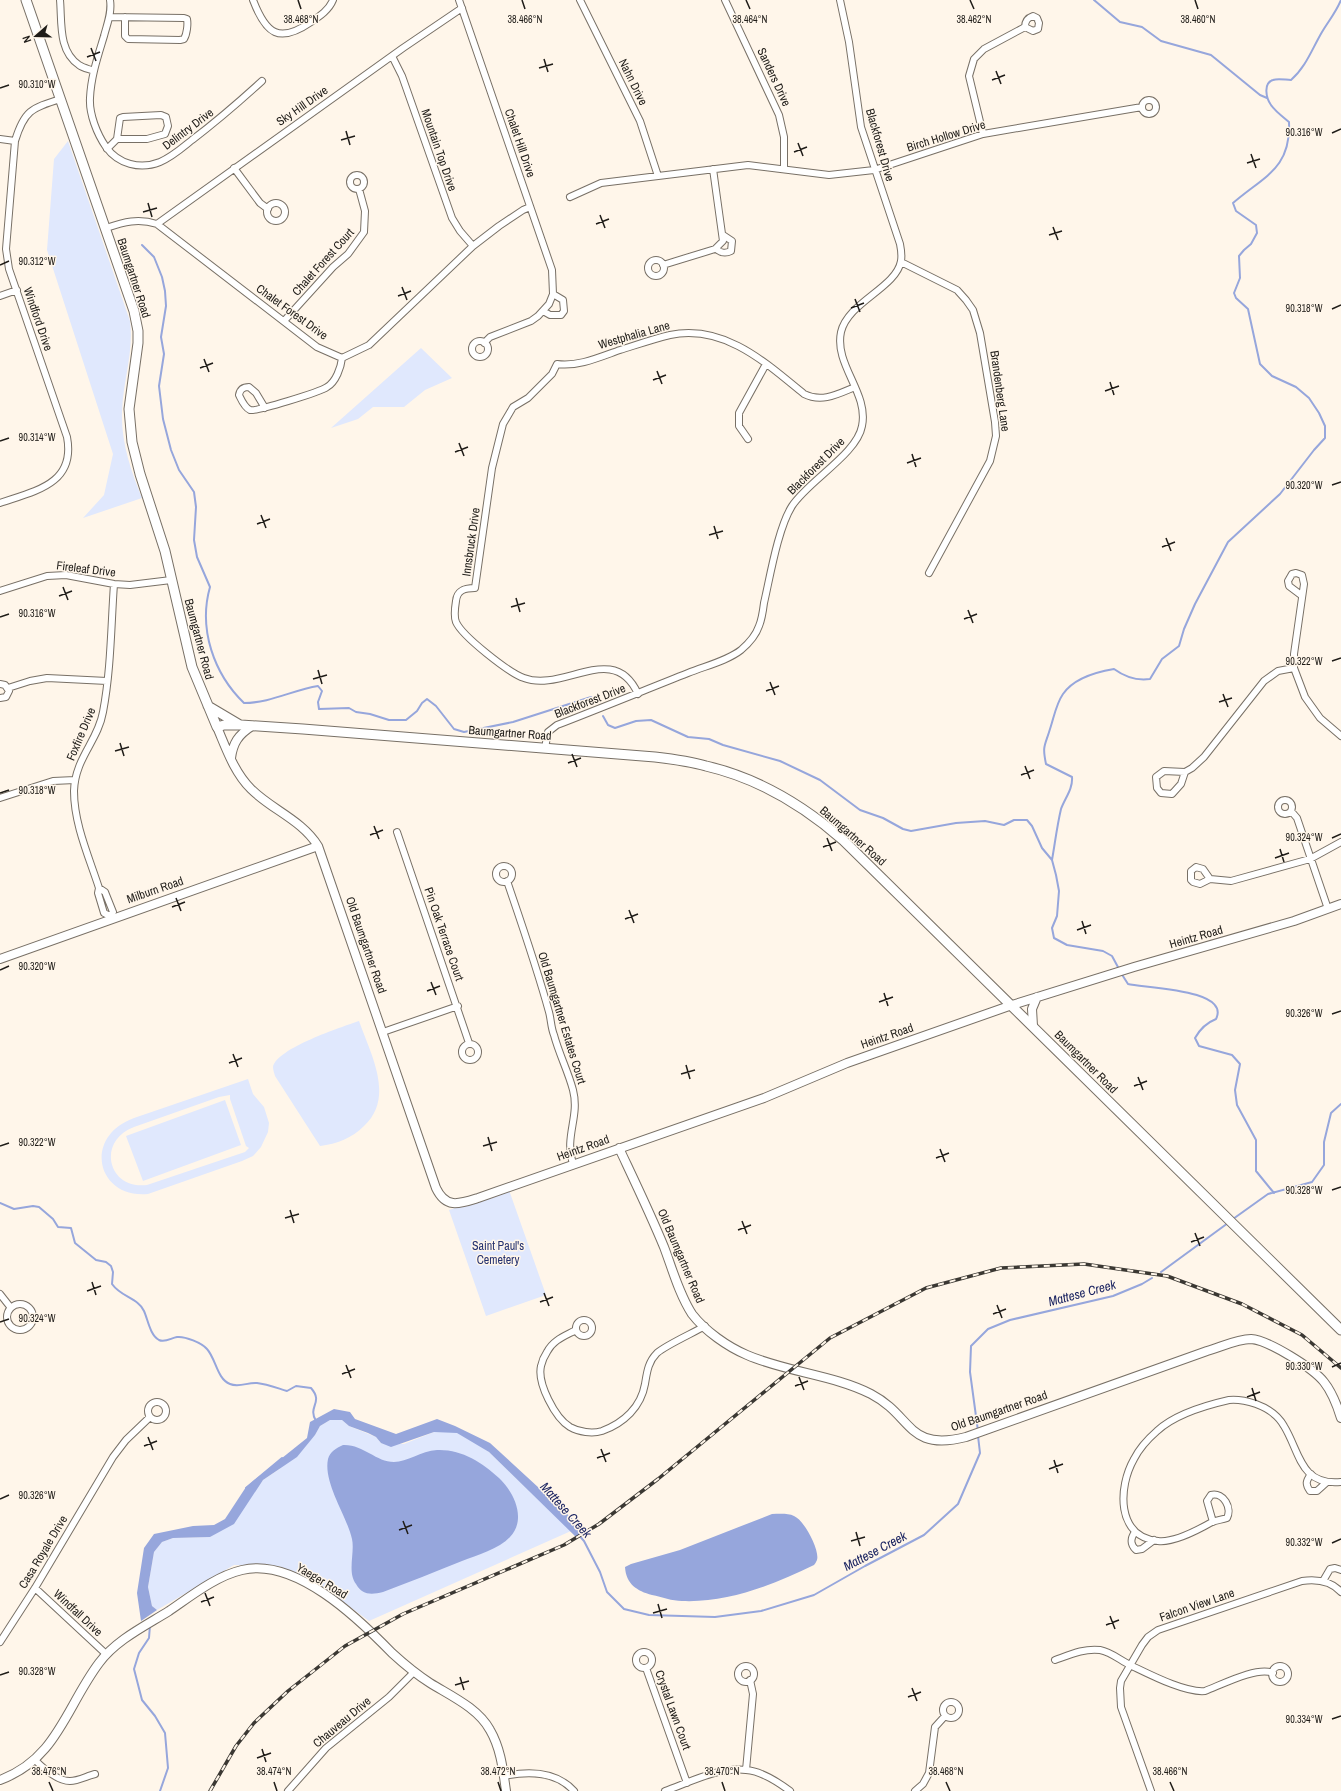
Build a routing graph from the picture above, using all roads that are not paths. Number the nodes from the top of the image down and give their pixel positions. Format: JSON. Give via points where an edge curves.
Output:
{"nodes":[{"id":1,"x":26,"y":0,"type":"edge"},
{"id":2,"x":60,"y":0,"type":"edge"},
{"id":3,"x":110,"y":0,"type":"edge"},
{"id":4,"x":253,"y":0,"type":"edge"},
{"id":5,"x":334,"y":0,"type":"edge"},
{"id":6,"x":459,"y":0,"type":"edge"},
{"id":7,"x":580,"y":0,"type":"edge"},
{"id":8,"x":725,"y":0,"type":"edge"},
{"id":9,"x":840,"y":0,"type":"edge"},
{"id":10,"x":462,"y":8,"type":"junction"},
{"id":11,"x":110,"y":17,"type":"junction"},
{"id":12,"x":125,"y":17,"type":"junction"},
{"id":13,"x":1025,"y":27,"type":"dead end"},
{"id":14,"x":392,"y":56,"type":"junction"},
{"id":15,"x":94,"y":71,"type":"junction"},
{"id":16,"x":262,"y":81,"type":"dead end"},
{"id":17,"x":61,"y":99,"type":"junction"},
{"id":18,"x":1142,"y":107,"type":"dead end"},
{"id":19,"x":983,"y":134,"type":"junction"},
{"id":20,"x":0,"y":139,"type":"edge"},
{"id":21,"x":117,"y":139,"type":"junction"},
{"id":22,"x":15,"y":141,"type":"junction"},
{"id":23,"x":108,"y":149,"type":"junction"},
{"id":24,"x":234,"y":168,"type":"junction"},
{"id":25,"x":713,"y":169,"type":"junction"},
{"id":26,"x":784,"y":169,"type":"junction"},
{"id":27,"x":874,"y":170,"type":"junction"},
{"id":28,"x":658,"y":176,"type":"junction"},
{"id":29,"x":359,"y":189,"type":"dead end"},
{"id":30,"x":570,"y":197,"type":"dead end"},
{"id":31,"x":530,"y":207,"type":"junction"},
{"id":32,"x":268,"y":209,"type":"dead end"},
{"id":33,"x":0,"y":221,"type":"edge"},
{"id":34,"x":8,"y":223,"type":"junction"},
{"id":35,"x":157,"y":224,"type":"junction"},
{"id":36,"x":106,"y":228,"type":"junction"},
{"id":37,"x":723,"y":235,"type":"junction"},
{"id":38,"x":474,"y":246,"type":"junction"},
{"id":39,"x":716,"y":249,"type":"junction"},
{"id":40,"x":901,"y":262,"type":"junction"},
{"id":41,"x":663,"y":265,"type":"dead end"},
{"id":42,"x":17,"y":290,"type":"junction"},
{"id":43,"x":553,"y":294,"type":"junction"},
{"id":44,"x":0,"y":296,"type":"edge"},
{"id":45,"x":543,"y":311,"type":"junction"},
{"id":46,"x":284,"y":322,"type":"junction"},
{"id":47,"x":484,"y":343,"type":"dead end"},
{"id":48,"x":342,"y":358,"type":"junction"},
{"id":49,"x":766,"y":364,"type":"junction"},
{"id":50,"x":855,"y":387,"type":"junction"},
{"id":51,"x":513,"y":407,"type":"joint"},
{"id":52,"x":265,"y":408,"type":"junction"},
{"id":53,"x":748,"y":439,"type":"dead end"},
{"id":54,"x":0,"y":503,"type":"edge"},
{"id":55,"x":929,"y":573,"type":"dead end"},
{"id":56,"x":171,"y":580,"type":"junction"},
{"id":57,"x":114,"y":584,"type":"junction"},
{"id":58,"x":0,"y":591,"type":"edge"},
{"id":59,"x":1302,"y":594,"type":"dead end"},
{"id":60,"x":1294,"y":668,"type":"junction"},
{"id":61,"x":107,"y":681,"type":"junction"},
{"id":62,"x":0,"y":684,"type":"edge"},
{"id":63,"x":8,"y":688,"type":"junction"},
{"id":64,"x":638,"y":694,"type":"junction"},
{"id":65,"x":0,"y":698,"type":"edge"},
{"id":66,"x":208,"y":706,"type":"junction"},
{"id":67,"x":241,"y":725,"type":"junction"},
{"id":68,"x":252,"y":726,"type":"junction"},
{"id":69,"x":217,"y":727,"type":"junction"},
{"id":70,"x":1341,"y":736,"type":"edge"},
{"id":71,"x":546,"y":748,"type":"junction"},
{"id":72,"x":231,"y":759,"type":"junction"},
{"id":73,"x":1185,"y":772,"type":"junction"},
{"id":74,"x":75,"y":780,"type":"junction"},
{"id":75,"x":0,"y":798,"type":"edge"},
{"id":76,"x":1291,"y":811,"type":"dead end"},
{"id":77,"x":397,"y":832,"type":"dead end"},
{"id":78,"x":1341,"y":842,"type":"edge"},
{"id":79,"x":318,"y":846,"type":"junction"},
{"id":80,"x":1310,"y":858,"type":"junction"},
{"id":81,"x":1210,"y":879,"type":"dead end"},
{"id":82,"x":507,"y":881,"type":"dead end"},
{"id":83,"x":1341,"y":904,"type":"edge"},
{"id":84,"x":1328,"y":909,"type":"junction"},
{"id":85,"x":110,"y":917,"type":"junction"},
{"id":86,"x":0,"y":959,"type":"edge"},
{"id":87,"x":1037,"y":997,"type":"junction"},
{"id":88,"x":458,"y":1006,"type":"junction"},
{"id":89,"x":1012,"y":1006,"type":"junction"},
{"id":90,"x":1033,"y":1026,"type":"junction"},
{"id":91,"x":383,"y":1032,"type":"junction"},
{"id":92,"x":469,"y":1043,"type":"dead end"},
{"id":93,"x":619,"y":1148,"type":"junction"},
{"id":94,"x":573,"y":1164,"type":"junction"},
{"id":95,"x":447,"y":1202,"type":"joint"},
{"id":96,"x":0,"y":1294,"type":"edge"},
{"id":97,"x":11,"y":1308,"type":"junction"},
{"id":98,"x":705,"y":1326,"type":"junction"},
{"id":99,"x":576,"y":1330,"type":"dead end"},
{"id":100,"x":1341,"y":1330,"type":"edge"},
{"id":101,"x":150,"y":1417,"type":"dead end"},
{"id":102,"x":1341,"y":1418,"type":"edge"},
{"id":103,"x":1311,"y":1474,"type":"junction"},
{"id":104,"x":1328,"y":1482,"type":"junction"},
{"id":105,"x":1341,"y":1482,"type":"edge"},
{"id":106,"x":1213,"y":1522,"type":"junction"},
{"id":107,"x":1135,"y":1532,"type":"junction"},
{"id":108,"x":1154,"y":1540,"type":"junction"},
{"id":109,"x":1341,"y":1570,"type":"edge"},
{"id":110,"x":1323,"y":1581,"type":"junction"},
{"id":111,"x":35,"y":1588,"type":"junction"},
{"id":112,"x":1341,"y":1590,"type":"edge"},
{"id":113,"x":0,"y":1642,"type":"edge"},
{"id":114,"x":106,"y":1654,"type":"junction"},
{"id":115,"x":1055,"y":1660,"type":"dead end"},
{"id":116,"x":1130,"y":1665,"type":"junction"},
{"id":117,"x":646,"y":1668,"type":"dead end"},
{"id":118,"x":414,"y":1672,"type":"junction"},
{"id":119,"x":1273,"y":1673,"type":"dead end"},
{"id":120,"x":750,"y":1680,"type":"dead end"},
{"id":121,"x":945,"y":1716,"type":"dead end"},
{"id":122,"x":35,"y":1760,"type":"junction"},
{"id":123,"x":746,"y":1770,"type":"junction"},
{"id":124,"x":95,"y":1774,"type":"dead end"},
{"id":125,"x":504,"y":1776,"type":"junction"},
{"id":126,"x":0,"y":1780,"type":"edge"},
{"id":127,"x":688,"y":1783,"type":"junction"},
{"id":128,"x":288,"y":1791,"type":"edge"},
{"id":129,"x":506,"y":1791,"type":"edge"},
{"id":130,"x":574,"y":1791,"type":"edge"},
{"id":131,"x":665,"y":1791,"type":"edge"},
{"id":132,"x":790,"y":1791,"type":"edge"},
{"id":133,"x":915,"y":1791,"type":"edge"},
{"id":134,"x":1151,"y":1791,"type":"edge"}],
"edges":[{"from":1,"to":17,"type":"main road","name":"Baumgartner Road"},
{"from":2,"to":15,"type":"street","via":[[61,31],[66,48],[78,65]]},
{"from":3,"to":11,"type":"street"},
{"from":4,"to":5,"type":"street","via":[[269,28],[287,34],[306,26]]},
{"from":6,"to":10,"type":"street","name":"Chalet Hill Drive"},
{"from":7,"to":28,"type":"street","name":"Nahn Drive","via":[[640,121]]},
{"from":8,"to":26,"type":"street","name":"Sanders Drive","via":[[779,115],[784,137]]},
{"from":9,"to":27,"type":"street","name":"Blackforest Drive","via":[[849,42],[861,127]]},
{"from":10,"to":14,"type":"street","name":"Sky Hill Drive"},
{"from":10,"to":31,"type":"street","name":"Chalet Hill Drive"},
{"from":11,"to":12,"type":"street"},
{"from":11,"to":15,"type":"street"},
{"from":12,"to":12,"type":"street","via":[[125,36],[128,40],[180,40],[186,36],[187,18]]},
{"from":13,"to":19,"type":"street","via":[[984,49],[974,59],[969,76]]},
{"from":14,"to":24,"type":"street","name":"Sky Hill Drive"},
{"from":14,"to":38,"type":"street","name":"Mountain Top Drive","via":[[402,76],[452,218]]},
{"from":15,"to":23,"type":"street","via":[[90,100],[97,130]]},
{"from":16,"to":23,"type":"street","name":"Delintry Drive","via":[[224,116],[169,158],[146,166],[134,165],[116,158]]},
{"from":17,"to":22,"type":"street","name":"Windford Drive","via":[[28,113],[19,127]]},
{"from":17,"to":36,"type":"main road","name":"Baumgartner Road"},
{"from":18,"to":19,"type":"street","name":"Birch Hollow Drive"},
{"from":19,"to":27,"type":"street","name":"Birch Hollow Drive"},
{"from":20,"to":22,"type":"street"},
{"from":21,"to":21,"type":"street","via":[[120,118],[161,115],[166,117],[168,126],[165,134],[147,139]]},
{"from":21,"to":23,"type":"street"},
{"from":22,"to":34,"type":"street","name":"Windford Drive"},
{"from":24,"to":32,"type":"street","via":[[260,203]]},
{"from":24,"to":35,"type":"street","name":"Sky Hill Drive"},
{"from":25,"to":26,"type":"street","name":"Birch Hollow Drive","via":[[748,165]]},
{"from":25,"to":28,"type":"street","name":"Birch Hollow Drive"},
{"from":25,"to":37,"type":"street"},
{"from":26,"to":27,"type":"street","name":"Birch Hollow Drive","via":[[829,175]]},
{"from":27,"to":40,"type":"street","name":"Blackforest Drive","via":[[900,244]]},
{"from":28,"to":30,"type":"street","name":"Birch Hollow Drive","via":[[601,183]]},
{"from":29,"to":46,"type":"street","name":"Chalet Forest Court","via":[[365,211],[364,232],[348,254],[333,267]]},
{"from":31,"to":38,"type":"street","via":[[499,226]]},
{"from":31,"to":43,"type":"street","name":"Chalet Hill Drive","via":[[552,270]]},
{"from":33,"to":34,"type":"street"},
{"from":34,"to":42,"type":"street","name":"Windford Drive","via":[[6,248],[9,268]]},
{"from":35,"to":36,"type":"street","name":"Chalet Forest Drive","via":[[135,220]]},
{"from":35,"to":46,"type":"street","name":"Chalet Forest Drive"},
{"from":36,"to":56,"type":"main road","name":"Baumgartner Road","via":[[134,311],[138,331],[137,358],[129,409],[132,442]]},
{"from":37,"to":39,"type":"street","via":[[723,241]]},
{"from":37,"to":39,"type":"street","via":[[732,241],[731,251],[727,253]]},
{"from":38,"to":48,"type":"street","via":[[369,345]]},
{"from":39,"to":41,"type":"street"},
{"from":40,"to":50,"type":"street","name":"Blackforest Drive","via":[[892,277],[852,314],[843,326],[840,341]]},
{"from":40,"to":55,"type":"street","name":"Brandenberg Lane","via":[[957,290],[973,310],[978,320],[995,422],[996,436],[990,461]]},
{"from":42,"to":44,"type":"street"},
{"from":42,"to":54,"type":"street","name":"Windford Drive","via":[[68,437],[69,447],[66,464],[58,478],[38,490]]},
{"from":43,"to":45,"type":"street"},
{"from":43,"to":45,"type":"street","via":[[563,300],[564,311],[561,315],[550,315]]},
{"from":45,"to":47,"type":"street","via":[[532,321],[490,337]]},
{"from":46,"to":48,"type":"street","name":"Chalet Forest Drive","via":[[317,347]]},
{"from":48,"to":52,"type":"street","via":[[341,367],[327,387]]},
{"from":49,"to":50,"type":"street","name":"Westphalia Lane","via":[[811,398],[826,398]]},
{"from":49,"to":51,"type":"street","name":"Westphalia Lane","via":[[751,352],[724,339],[698,333],[670,335],[581,363],[558,364],[552,374],[528,398]]},
{"from":49,"to":53,"type":"street","via":[[740,413],[739,426]]},
{"from":50,"to":64,"type":"street","name":"Blackforest Drive","via":[[863,414],[861,431],[855,442],[801,494],[789,511],[774,559],[761,619],[755,633],[746,645],[733,655]]},
{"from":51,"to":64,"type":"street","name":"Innsbruck Drive","via":[[504,424],[492,468],[476,588],[463,589],[458,595],[456,621],[468,636],[488,653],[525,679],[543,680],[610,669],[625,675],[635,686]]},
{"from":52,"to":52,"type":"street","via":[[256,393],[249,387],[242,388],[239,395],[250,410]]},
{"from":56,"to":57,"type":"street","name":"Fireleaf Drive"},
{"from":56,"to":66,"type":"main road","name":"Baumgartner Road","via":[[187,650]]},
{"from":57,"to":58,"type":"street","name":"Fireleaf Drive","via":[[66,575],[47,576]]},
{"from":57,"to":61,"type":"street","name":"Foxfire Drive"},
{"from":59,"to":60,"type":"street"},
{"from":60,"to":70,"type":"street","via":[[1305,698],[1320,718]]},
{"from":60,"to":73,"type":"street","via":[[1278,671],[1264,681],[1204,757]]},
{"from":61,"to":63,"type":"street","via":[[47,678],[30,680]]},
{"from":61,"to":74,"type":"street","name":"Foxfire Drive","via":[[98,729],[79,764]]},
{"from":62,"to":63,"type":"street"},
{"from":63,"to":65,"type":"street","via":[[6,697]]},
{"from":64,"to":71,"type":"street","name":"Blackforest Drive","via":[[552,728],[546,738]]},
{"from":66,"to":67,"type":"main road"},
{"from":66,"to":69,"type":"main road","name":"Baumgartner Road"},
{"from":67,"to":68,"type":"main road","name":"Baumgartner Road"},
{"from":67,"to":69,"type":"main road","name":"Baumgartner Road"},
{"from":68,"to":71,"type":"main road","name":"Baumgartner Road"},
{"from":68,"to":72,"type":"street","via":[[237,738]]},
{"from":69,"to":72,"type":"street","name":"Old Baumgartner Road"},
{"from":71,"to":89,"type":"main road","name":"Baumgartner Road","via":[[692,762],[731,773],[778,794],[817,818],[843,840]]},
{"from":72,"to":79,"type":"street","name":"Old Baumgartner Road","via":[[251,790],[307,830]]},
{"from":73,"to":73,"type":"street","via":[[1164,771],[1156,777],[1157,788],[1161,793],[1172,794],[1181,784]]},
{"from":74,"to":75,"type":"street","via":[[53,781]]},
{"from":74,"to":85,"type":"street","name":"Foxfire Drive","via":[[75,808],[99,888],[105,892],[113,912]]},
{"from":76,"to":80,"type":"street","via":[[1297,818]]},
{"from":77,"to":88,"type":"street","name":"Pin Oak Terrace Court"},
{"from":78,"to":80,"type":"street"},
{"from":79,"to":85,"type":"street","name":"Milburn Road"},
{"from":79,"to":91,"type":"street","name":"Old Baumgartner Road"},
{"from":80,"to":81,"type":"street","via":[[1231,881]]},
{"from":80,"to":84,"type":"street"},
{"from":82,"to":94,"type":"street","name":"Old Baumgartner Estates Court","via":[[540,980],[553,1035],[573,1089],[576,1103],[569,1153]]},
{"from":83,"to":84,"type":"street","name":"Heintz Road"},
{"from":84,"to":87,"type":"street","name":"Heintz Road"},
{"from":85,"to":86,"type":"street","name":"Milburn Road"},
{"from":87,"to":89,"type":"street","name":"Heintz Road"},
{"from":87,"to":90,"type":"street","via":[[1032,1009]]},
{"from":88,"to":91,"type":"street"},
{"from":88,"to":92,"type":"street","name":"Pin Oak Terrace Court"},
{"from":89,"to":90,"type":"main road","name":"Baumgartner Road"},
{"from":89,"to":93,"type":"street","name":"Heintz Road","via":[[847,1063],[757,1100]]},
{"from":90,"to":100,"type":"main road","name":"Baumgartner Road"},
{"from":91,"to":95,"type":"street","name":"Old Baumgartner Road","via":[[436,1188]]},
{"from":93,"to":94,"type":"street","name":"Heintz Road"},
{"from":93,"to":98,"type":"street","name":"Old Baumgartner Road","via":[[692,1314]]},
{"from":94,"to":95,"type":"street","name":"Heintz Road","via":[[463,1203]]},
{"from":96,"to":97,"type":"street"},
{"from":97,"to":97,"type":"street","via":[[8,1318],[11,1326],[23,1329],[30,1325],[33,1318],[28,1307],[20,1304]]},
{"from":98,"to":99,"type":"street","via":[[657,1353],[646,1372],[640,1402],[626,1418],[609,1428],[591,1432],[570,1426],[560,1418],[542,1380],[541,1366],[546,1352],[556,1341]]},
{"from":98,"to":102,"type":"street","name":"Old Baumgartner Road","via":[[728,1345],[746,1355],[870,1394],[886,1404],[915,1432],[929,1440],[944,1441],[966,1437],[1207,1351],[1250,1339],[1270,1345],[1318,1375],[1331,1393]]},
{"from":101,"to":111,"type":"street","name":"Casa Royale Drive","via":[[126,1440],[113,1457]]},
{"from":103,"to":104,"type":"street"},
{"from":103,"to":104,"type":"street","via":[[1307,1481],[1310,1491],[1317,1491]]},
{"from":103,"to":107,"type":"street","via":[[1301,1464],[1285,1426],[1271,1411],[1259,1405],[1230,1400],[1184,1414],[1157,1430],[1137,1454],[1130,1468],[1125,1482],[1123,1506],[1125,1517]]},
{"from":104,"to":105,"type":"street"},
{"from":106,"to":106,"type":"street","via":[[1207,1501],[1216,1494],[1225,1501],[1228,1515]]},
{"from":106,"to":108,"type":"street","via":[[1170,1540]]},
{"from":107,"to":108,"type":"street","via":[[1144,1538]]},
{"from":107,"to":108,"type":"street","via":[[1131,1541],[1136,1550],[1142,1549]]},
{"from":109,"to":110,"type":"street","via":[[1330,1569]]},
{"from":110,"to":112,"type":"street","name":"Falcon View Lane"},
{"from":110,"to":116,"type":"street","name":"Falcon View Lane","via":[[1313,1579],[1293,1583],[1158,1630],[1148,1637]]},
{"from":111,"to":113,"type":"street","name":"Casa Royale Drive"},
{"from":111,"to":114,"type":"street","name":"Windfall Drive"},
{"from":114,"to":118,"type":"street","name":"Yaeger Road","via":[[140,1629],[228,1574],[251,1568],[266,1568],[281,1571],[306,1583],[346,1610]]},
{"from":114,"to":122,"type":"street","name":"Yaeger Road","via":[[91,1674],[58,1732]]},
{"from":115,"to":116,"type":"street","via":[[1094,1650],[1112,1654]]},
{"from":116,"to":119,"type":"street","via":[[1182,1688],[1199,1692],[1257,1672]]},
{"from":116,"to":134,"type":"street","name":"Falcon View Lane","via":[[1121,1681],[1120,1701]]},
{"from":117,"to":127,"type":"street","name":"Crystal Lawn Court"},
{"from":118,"to":125,"type":"street","name":"Yaeger Road","via":[[470,1708],[486,1724],[495,1740]]},
{"from":118,"to":128,"type":"street","name":"Chauveau Drive","via":[[389,1697],[326,1748]]},
{"from":120,"to":123,"type":"street","via":[[753,1694]]},
{"from":121,"to":133,"type":"street","via":[[935,1727],[929,1772],[923,1784]]},
{"from":122,"to":124,"type":"street","via":[[50,1773],[65,1780],[71,1781]]},
{"from":122,"to":126,"type":"street","name":"Yaeger Road"},
{"from":123,"to":127,"type":"street","via":[[720,1772]]},
{"from":123,"to":132,"type":"street","via":[[778,1782]]},
{"from":125,"to":129,"type":"street","name":"Yaeger Road"},
{"from":125,"to":130,"type":"street","via":[[533,1772],[562,1780]]},
{"from":127,"to":131,"type":"street"}]}
